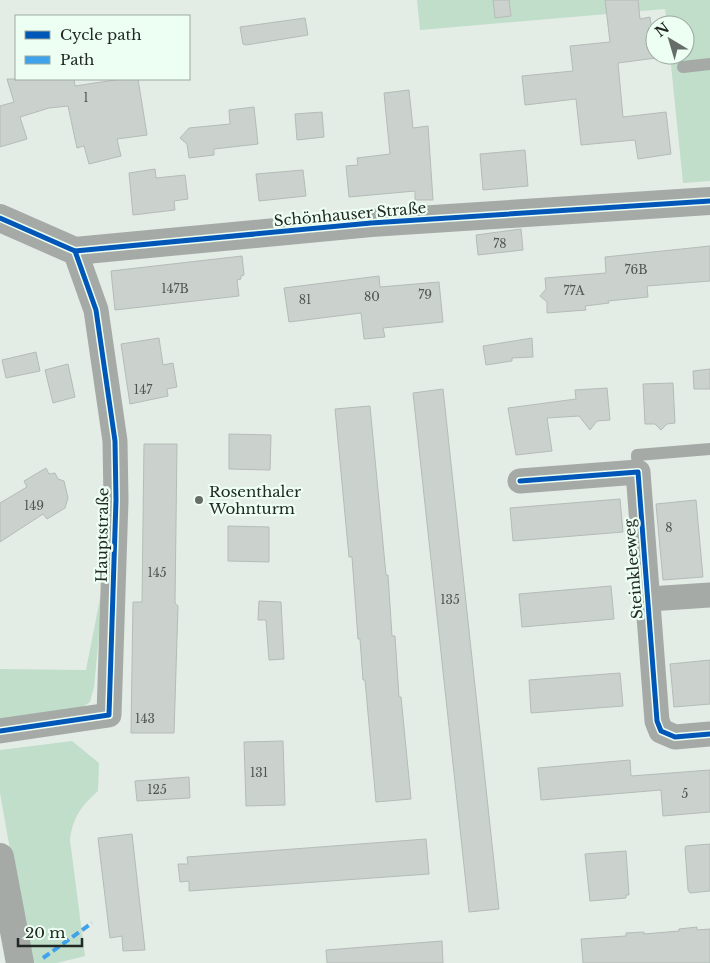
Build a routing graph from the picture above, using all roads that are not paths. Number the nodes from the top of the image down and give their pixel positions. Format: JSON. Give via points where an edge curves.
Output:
{"nodes":[{"id":1,"x":710,"y":64,"type":"edge"},
{"id":2,"x":683,"y":67,"type":"dead end"},
{"id":3,"x":710,"y":201,"type":"edge"},
{"id":4,"x":0,"y":218,"type":"edge"},
{"id":5,"x":75,"y":251,"type":"junction"},
{"id":6,"x":710,"y":449,"type":"edge"},
{"id":7,"x":638,"y":472,"type":"junction"},
{"id":8,"x":520,"y":481,"type":"dead end"},
{"id":9,"x":710,"y":595,"type":"edge"},
{"id":10,"x":649,"y":599,"type":"junction"},
{"id":11,"x":0,"y":731,"type":"edge"},
{"id":12,"x":710,"y":734,"type":"edge"},
{"id":13,"x":0,"y":856,"type":"edge"},
{"id":14,"x":20,"y":963,"type":"edge"}],
"edges":[{"from":1,"to":2,"type":"lane"},
{"from":3,"to":5,"type":"street","name":"Schönhauser Straße","via":[[371,223]]},
{"from":4,"to":5,"type":"street","name":"Schönhauser Straße"},
{"from":5,"to":11,"type":"street","name":"Hauptstraße","via":[[96,310],[115,441],[109,714]]},
{"from":6,"to":7,"type":"lane","via":[[637,455]]},
{"from":7,"to":8,"type":"street"},
{"from":7,"to":10,"type":"street","name":"Steinkleeweg"},
{"from":9,"to":10,"type":"street","name":"Steinkleeweg"},
{"from":10,"to":12,"type":"street","name":"Steinkleeweg","via":[[657,721],[661,731],[676,737]]},
{"from":13,"to":14,"type":"street"}]}
